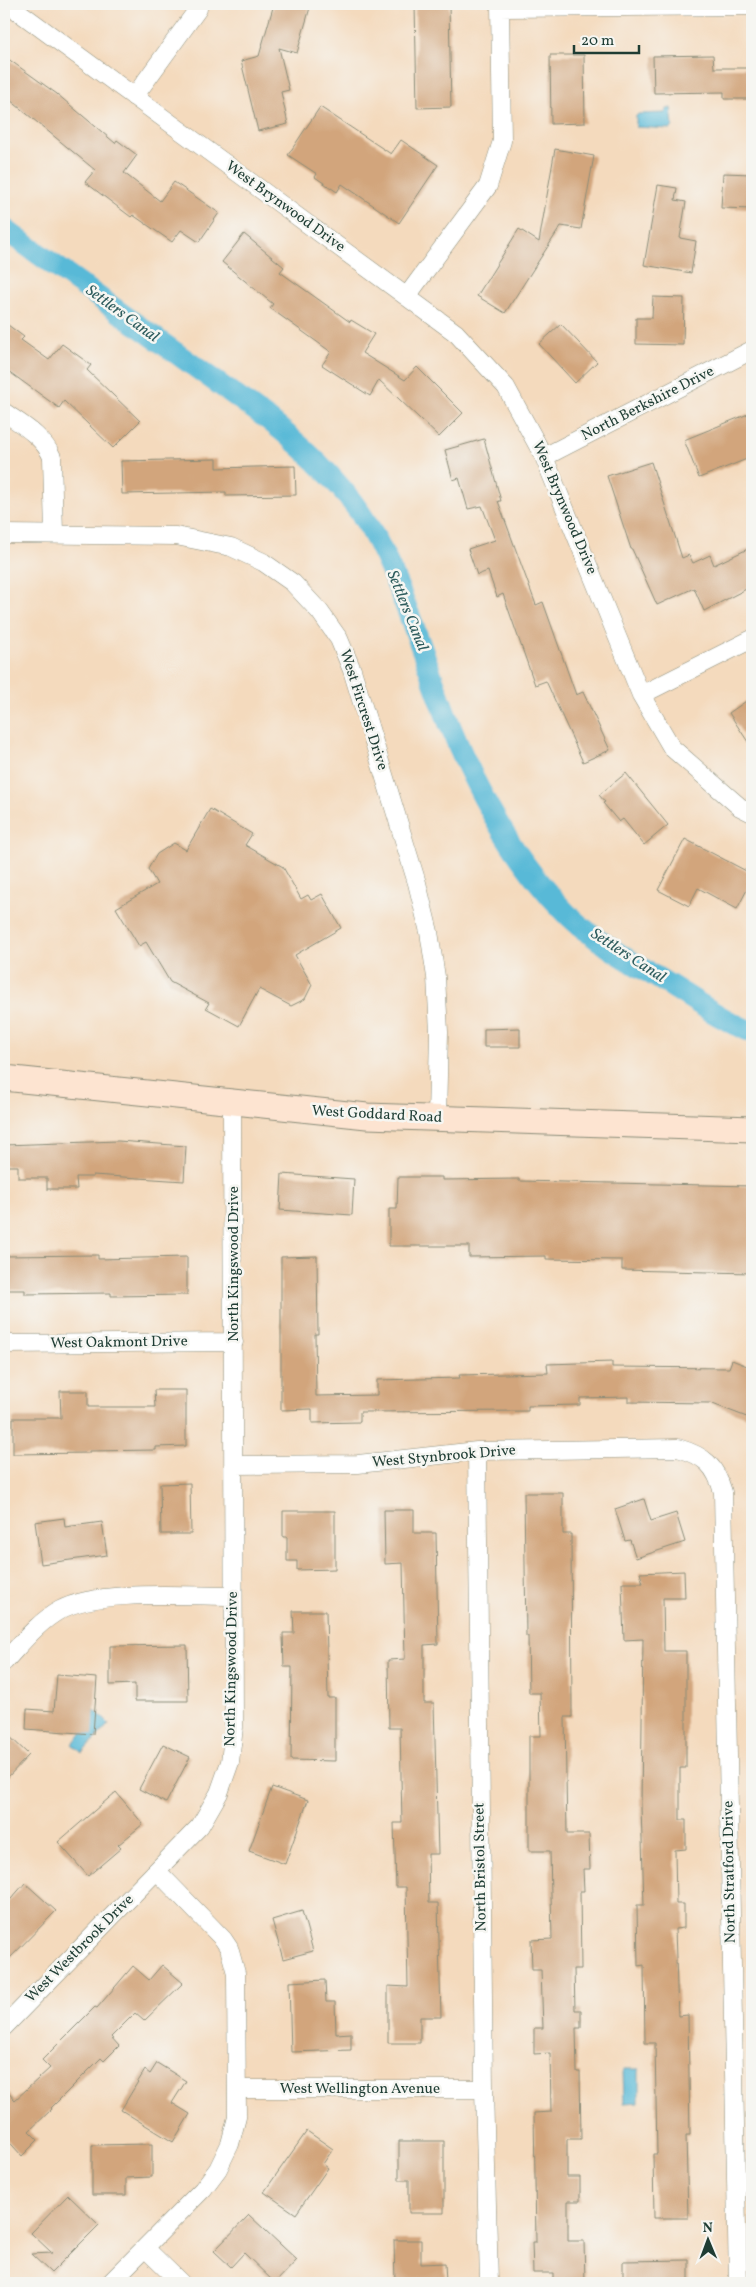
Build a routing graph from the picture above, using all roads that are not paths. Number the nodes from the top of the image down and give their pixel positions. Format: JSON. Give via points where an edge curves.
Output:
{"nodes":[{"id":1,"x":8,"y":4,"type":"edge"},
{"id":2,"x":500,"y":6,"type":"edge"},
{"id":3,"x":752,"y":6,"type":"edge"},
{"id":4,"x":198,"y":9,"type":"dead end"},
{"id":5,"x":134,"y":97,"type":"junction"},
{"id":6,"x":407,"y":296,"type":"junction"},
{"id":7,"x":752,"y":350,"type":"edge"},
{"id":8,"x":4,"y":412,"type":"edge"},
{"id":9,"x":544,"y":457,"type":"junction"},
{"id":10,"x":4,"y":534,"type":"edge"},
{"id":11,"x":54,"y":534,"type":"junction"},
{"id":12,"x":752,"y":639,"type":"edge"},
{"id":13,"x":641,"y":695,"type":"junction"},
{"id":14,"x":752,"y":813,"type":"edge"},
{"id":15,"x":4,"y":1078,"type":"edge"},
{"id":16,"x":232,"y":1104,"type":"junction"},
{"id":17,"x":437,"y":1118,"type":"junction"},
{"id":18,"x":752,"y":1128,"type":"edge"},
{"id":19,"x":234,"y":1342,"type":"junction"},
{"id":20,"x":4,"y":1344,"type":"edge"},
{"id":21,"x":477,"y":1451,"type":"junction"},
{"id":22,"x":710,"y":1464,"type":"joint"},
{"id":23,"x":235,"y":1465,"type":"junction"},
{"id":24,"x":233,"y":1596,"type":"junction"},
{"id":25,"x":4,"y":1662,"type":"edge"},
{"id":26,"x":157,"y":1871,"type":"junction"},
{"id":27,"x":4,"y":2026,"type":"edge"},
{"id":28,"x":236,"y":2089,"type":"junction"},
{"id":29,"x":484,"y":2089,"type":"junction"},
{"id":30,"x":145,"y":2248,"type":"junction"},
{"id":31,"x":110,"y":2283,"type":"edge"},
{"id":32,"x":181,"y":2283,"type":"edge"},
{"id":33,"x":489,"y":2283,"type":"edge"},
{"id":34,"x":738,"y":2283,"type":"edge"}],
"edges":[{"from":1,"to":5,"type":"street","name":"West Brynwood Drive"},
{"from":2,"to":3,"type":"street"},
{"from":2,"to":6,"type":"street","via":[[502,141],[488,186]]},
{"from":4,"to":5,"type":"street"},
{"from":5,"to":6,"type":"street","name":"West Brynwood Drive"},
{"from":6,"to":9,"type":"street","name":"West Brynwood Drive","via":[[456,332],[506,387]]},
{"from":7,"to":9,"type":"street","name":"North Berkshire Drive"},
{"from":8,"to":11,"type":"street","via":[[39,438],[52,457]]},
{"from":9,"to":13,"type":"street","name":"West Brynwood Drive"},
{"from":10,"to":11,"type":"street","name":"West Fircrest Drive"},
{"from":11,"to":17,"type":"street","name":"West Fircrest Drive","via":[[176,536],[231,547],[263,562],[293,583],[339,638],[352,670],[429,932],[439,1032]]},
{"from":12,"to":13,"type":"street"},
{"from":13,"to":14,"type":"street","name":"West Brynwood Drive","via":[[672,748],[740,807]]},
{"from":15,"to":16,"type":"street","name":"West Goddard Road"},
{"from":16,"to":17,"type":"street","name":"West Goddard Road","via":[[368,1116]]},
{"from":16,"to":19,"type":"street","name":"North Kingswood Drive"},
{"from":17,"to":18,"type":"street","name":"West Goddard Road"},
{"from":19,"to":20,"type":"street","name":"West Oakmont Drive"},
{"from":19,"to":23,"type":"street","name":"North Kingswood Drive"},
{"from":21,"to":22,"type":"street","name":"West Stynbrook Drive","via":[[678,1448],[696,1453]]},
{"from":21,"to":23,"type":"street","name":"West Stynbrook Drive","via":[[358,1464]]},
{"from":21,"to":29,"type":"street","name":"North Bristol Street"},
{"from":22,"to":34,"type":"street","name":"North Stratford Drive","via":[[719,1477],[723,1492]]},
{"from":23,"to":24,"type":"street","name":"North Kingswood Drive"},
{"from":24,"to":25,"type":"street","via":[[109,1597],[82,1601],[45,1620]]},
{"from":24,"to":26,"type":"street","name":"North Kingswood Drive","via":[[234,1726],[230,1762],[219,1793],[200,1826]]},
{"from":26,"to":27,"type":"street","name":"West Westbrook Drive"},
{"from":26,"to":28,"type":"street","via":[[229,1948],[236,1973]]},
{"from":28,"to":29,"type":"street","name":"West Wellington Avenue"},
{"from":28,"to":30,"type":"street","via":[[237,2117],[230,2144],[218,2170]]},
{"from":29,"to":33,"type":"street","name":"North Bristol Street"},
{"from":30,"to":31,"type":"street"},
{"from":30,"to":32,"type":"street"}]}
